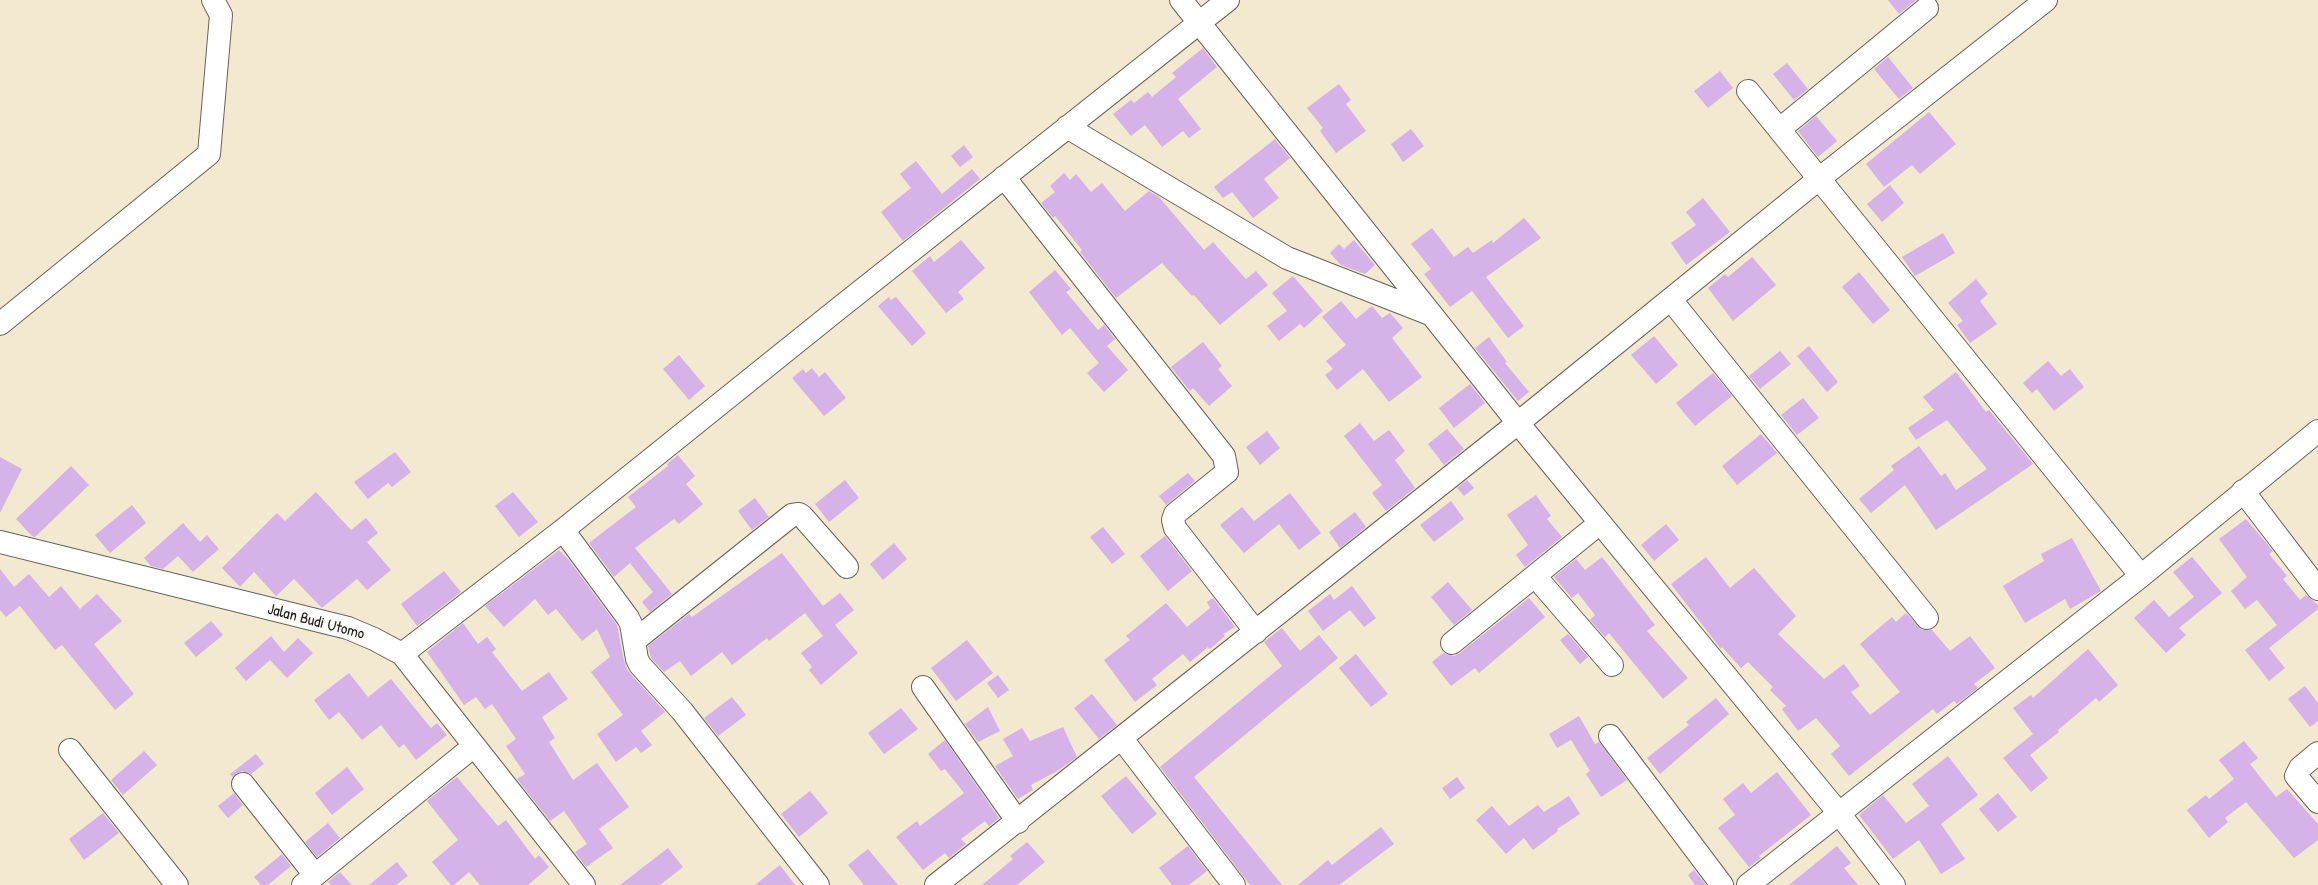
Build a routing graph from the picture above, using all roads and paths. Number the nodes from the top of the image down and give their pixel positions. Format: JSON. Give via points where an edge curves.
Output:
{"nodes":[{"id":1,"x":213,"y":0,"type":"edge"},
{"id":2,"x":1181,"y":0,"type":"edge"},
{"id":3,"x":1228,"y":0,"type":"edge"},
{"id":4,"x":2046,"y":0,"type":"edge"},
{"id":5,"x":1927,"y":8,"type":"dead end"},
{"id":6,"x":1199,"y":23,"type":"junction"},
{"id":7,"x":1748,"y":91,"type":"dead end"},
{"id":8,"x":1067,"y":127,"type":"junction"},
{"id":9,"x":1780,"y":130,"type":"junction"},
{"id":10,"x":1004,"y":177,"type":"junction"},
{"id":11,"x":1820,"y":178,"type":"junction"},
{"id":12,"x":1671,"y":300,"type":"junction"},
{"id":13,"x":1431,"y":314,"type":"junction"},
{"id":14,"x":0,"y":324,"type":"edge"},
{"id":15,"x":1518,"y":423,"type":"junction"},
{"id":16,"x":2318,"y":431,"type":"edge"},
{"id":17,"x":2243,"y":491,"type":"junction"},
{"id":18,"x":1600,"y":523,"type":"junction"},
{"id":19,"x":563,"y":530,"type":"junction"},
{"id":20,"x":0,"y":542,"type":"edge"},
{"id":21,"x":847,"y":567,"type":"dead end"},
{"id":22,"x":1535,"y":576,"type":"junction"},
{"id":23,"x":2141,"y":576,"type":"junction"},
{"id":24,"x":2318,"y":589,"type":"edge"},
{"id":25,"x":1927,"y":618,"type":"dead end"},
{"id":26,"x":1256,"y":632,"type":"junction"},
{"id":27,"x":634,"y":641,"type":"junction"},
{"id":28,"x":1452,"y":643,"type":"dead end"},
{"id":29,"x":402,"y":654,"type":"junction"},
{"id":30,"x":1612,"y":665,"type":"dead end"},
{"id":31,"x":923,"y":687,"type":"dead end"},
{"id":32,"x":1610,"y":736,"type":"dead end"},
{"id":33,"x":1122,"y":739,"type":"junction"},
{"id":34,"x":474,"y":746,"type":"junction"},
{"id":35,"x":70,"y":750,"type":"dead end"},
{"id":36,"x":2318,"y":753,"type":"edge"},
{"id":37,"x":243,"y":784,"type":"dead end"},
{"id":38,"x":2318,"y":802,"type":"edge"},
{"id":39,"x":1838,"y":812,"type":"junction"},
{"id":40,"x":1018,"y":822,"type":"junction"},
{"id":41,"x":309,"y":880,"type":"edge"},
{"id":42,"x":177,"y":885,"type":"edge"},
{"id":43,"x":584,"y":885,"type":"edge"},
{"id":44,"x":818,"y":885,"type":"edge"},
{"id":45,"x":936,"y":885,"type":"edge"},
{"id":46,"x":1234,"y":885,"type":"edge"},
{"id":47,"x":1722,"y":885,"type":"edge"},
{"id":48,"x":1748,"y":885,"type":"edge"},
{"id":49,"x":1894,"y":885,"type":"edge"}],
"edges":[{"from":1,"to":14,"type":"street","via":[[221,15],[209,154]]},
{"from":2,"to":6,"type":"street"},
{"from":3,"to":6,"type":"street"},
{"from":4,"to":11,"type":"street"},
{"from":5,"to":9,"type":"street"},
{"from":6,"to":8,"type":"street"},
{"from":6,"to":13,"type":"street"},
{"from":7,"to":9,"type":"street"},
{"from":8,"to":10,"type":"street"},
{"from":8,"to":13,"type":"street","via":[[1286,258]]},
{"from":9,"to":11,"type":"street"},
{"from":10,"to":19,"type":"street"},
{"from":10,"to":26,"type":"street","via":[[1224,456],[1227,472],[1175,514],[1173,520],[1175,528]]},
{"from":11,"to":12,"type":"street"},
{"from":11,"to":23,"type":"street"},
{"from":12,"to":15,"type":"street"},
{"from":12,"to":25,"type":"street"},
{"from":13,"to":15,"type":"street"},
{"from":15,"to":18,"type":"street"},
{"from":15,"to":26,"type":"street"},
{"from":16,"to":17,"type":"street"},
{"from":17,"to":23,"type":"street"},
{"from":17,"to":24,"type":"street"},
{"from":18,"to":22,"type":"street"},
{"from":18,"to":39,"type":"street"},
{"from":19,"to":27,"type":"street","via":[[628,618]]},
{"from":19,"to":29,"type":"street"},
{"from":20,"to":29,"type":"street","name":"Jalan Budi Utomo","via":[[348,628]]},
{"from":21,"to":27,"type":"street","via":[[802,516],[792,515]]},
{"from":22,"to":28,"type":"street"},
{"from":22,"to":30,"type":"street"},
{"from":23,"to":39,"type":"street"},
{"from":26,"to":33,"type":"street"},
{"from":27,"to":44,"type":"street","via":[[640,665],[682,711]]},
{"from":29,"to":34,"type":"street","name":"Jalan Budi Utomo"},
{"from":31,"to":40,"type":"street"},
{"from":32,"to":47,"type":"street"},
{"from":33,"to":40,"type":"street"},
{"from":33,"to":46,"type":"street"},
{"from":34,"to":41,"type":"street"},
{"from":34,"to":43,"type":"street","name":"Jalan Budi Utomo"},
{"from":35,"to":42,"type":"street"},
{"from":36,"to":38,"type":"street","via":[[2300,768],[2296,776]]},
{"from":37,"to":41,"type":"street"},
{"from":39,"to":48,"type":"street"},
{"from":39,"to":49,"type":"street"},
{"from":40,"to":45,"type":"street"}]}
